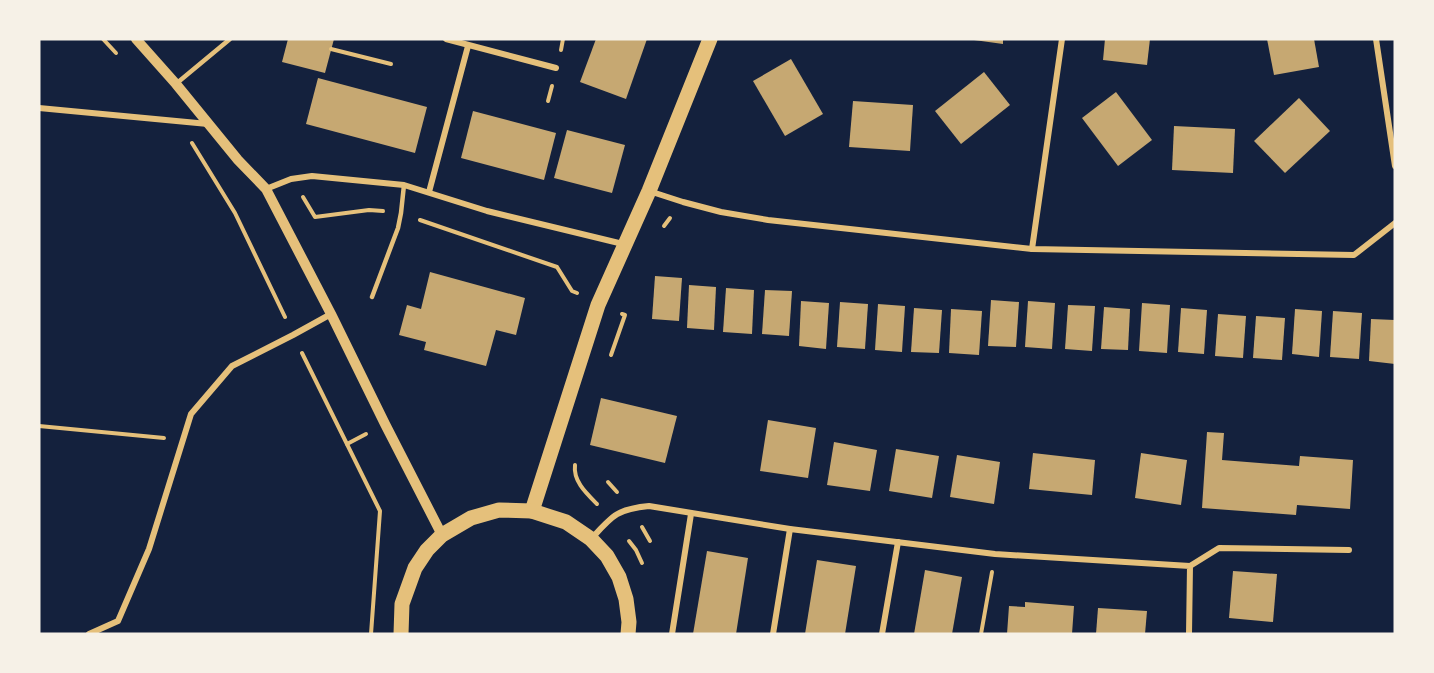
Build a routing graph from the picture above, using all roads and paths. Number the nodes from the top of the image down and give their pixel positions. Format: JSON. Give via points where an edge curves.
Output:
{"nodes":[{"id":1,"x":136,"y":39,"type":"edge"},
{"id":2,"x":231,"y":39,"type":"edge"},
{"id":3,"x":446,"y":39,"type":"edge"},
{"id":4,"x":710,"y":39,"type":"edge"},
{"id":5,"x":1062,"y":39,"type":"edge"},
{"id":6,"x":1376,"y":39,"type":"edge"},
{"id":7,"x":468,"y":46,"type":"junction"},
{"id":8,"x":331,"y":49,"type":"dead end"},
{"id":9,"x":391,"y":64,"type":"dead end"},
{"id":10,"x":556,"y":69,"type":"dead end"},
{"id":11,"x":176,"y":84,"type":"junction"},
{"id":12,"x":39,"y":108,"type":"edge"},
{"id":13,"x":209,"y":124,"type":"junction"},
{"id":14,"x":1395,"y":166,"type":"edge"},
{"id":15,"x":291,"y":179,"type":"junction"},
{"id":16,"x":404,"y":185,"type":"junction"},
{"id":17,"x":266,"y":189,"type":"junction"},
{"id":18,"x":649,"y":190,"type":"junction"},
{"id":19,"x":429,"y":192,"type":"junction"},
{"id":20,"x":401,"y":213,"type":"junction"},
{"id":21,"x":1395,"y":223,"type":"edge"},
{"id":22,"x":624,"y":244,"type":"junction"},
{"id":23,"x":1032,"y":249,"type":"junction"},
{"id":24,"x":372,"y":297,"type":"dead end"},
{"id":25,"x":598,"y":305,"type":"junction"},
{"id":26,"x":331,"y":314,"type":"junction"},
{"id":27,"x":608,"y":364,"type":"dead end"},
{"id":28,"x":39,"y":426,"type":"edge"},
{"id":29,"x":183,"y":440,"type":"junction"},
{"id":30,"x":576,"y":459,"type":"dead end"},
{"id":31,"x":532,"y":511,"type":"junction"},
{"id":32,"x":691,"y":514,"type":"junction"},
{"id":33,"x":611,"y":518,"type":"junction"},
{"id":34,"x":790,"y":529,"type":"junction"},
{"id":35,"x":442,"y":535,"type":"junction"},
{"id":36,"x":591,"y":539,"type":"junction"},
{"id":37,"x":898,"y":542,"type":"junction"},
{"id":38,"x":1349,"y":550,"type":"dead end"},
{"id":39,"x":995,"y":554,"type":"junction"},
{"id":40,"x":1190,"y":566,"type":"junction"},
{"id":41,"x":644,"y":568,"type":"dead end"},
{"id":42,"x":89,"y":634,"type":"edge"},
{"id":43,"x":400,"y":634,"type":"edge"},
{"id":44,"x":628,"y":634,"type":"edge"},
{"id":45,"x":672,"y":634,"type":"edge"},
{"id":46,"x":773,"y":634,"type":"edge"},
{"id":47,"x":882,"y":634,"type":"edge"},
{"id":48,"x":981,"y":634,"type":"edge"},
{"id":49,"x":1189,"y":634,"type":"edge"}],
"edges":[{"from":1,"to":11,"type":"street"},
{"from":2,"to":11,"type":"lane"},
{"from":3,"to":7,"type":"street"},
{"from":4,"to":18,"type":"main road"},
{"from":5,"to":23,"type":"street"},
{"from":6,"to":14,"type":"street"},
{"from":7,"to":10,"type":"street"},
{"from":7,"to":19,"type":"street"},
{"from":8,"to":9,"type":"path"},
{"from":11,"to":13,"type":"street"},
{"from":12,"to":13,"type":"street"},
{"from":13,"to":17,"type":"street"},
{"from":15,"to":16,"type":"street","via":[[312,176]]},
{"from":15,"to":17,"type":"street"},
{"from":15,"to":20,"type":"path","via":[[315,217],[369,210]]},
{"from":16,"to":19,"type":"street"},
{"from":16,"to":20,"type":"lane"},
{"from":17,"to":26,"type":"street"},
{"from":18,"to":22,"type":"main road"},
{"from":18,"to":23,"type":"street","via":[[721,212],[768,220]]},
{"from":19,"to":22,"type":"street","via":[[487,211]]},
{"from":20,"to":24,"type":"lane"},
{"from":20,"to":25,"type":"path","via":[[557,267],[572,291]]},
{"from":21,"to":23,"type":"street","via":[[1354,255]]},
{"from":22,"to":25,"type":"main road"},
{"from":25,"to":27,"type":"path","via":[[625,315]]},
{"from":25,"to":31,"type":"main road"},
{"from":26,"to":29,"type":"street","via":[[232,366],[191,414]]},
{"from":26,"to":35,"type":"street"},
{"from":28,"to":29,"type":"path"},
{"from":29,"to":42,"type":"street","via":[[149,549],[118,621]]},
{"from":30,"to":33,"type":"path","via":[[574,470],[581,488]]},
{"from":31,"to":35,"type":"main road","via":[[499,510],[471,518]]},
{"from":31,"to":36,"type":"main road","via":[[566,522]]},
{"from":32,"to":33,"type":"street","via":[[649,506],[631,508]]},
{"from":32,"to":34,"type":"street"},
{"from":32,"to":45,"type":"street"},
{"from":33,"to":36,"type":"street"},
{"from":33,"to":41,"type":"path","via":[[636,550]]},
{"from":34,"to":37,"type":"street"},
{"from":34,"to":46,"type":"street"},
{"from":35,"to":43,"type":"main road","via":[[415,568],[402,604]]},
{"from":36,"to":44,"type":"main road","via":[[619,577],[627,599]]},
{"from":37,"to":39,"type":"street"},
{"from":37,"to":47,"type":"street"},
{"from":38,"to":40,"type":"street","via":[[1219,548]]},
{"from":39,"to":40,"type":"street"},
{"from":39,"to":48,"type":"path"},
{"from":40,"to":49,"type":"street"}]}
